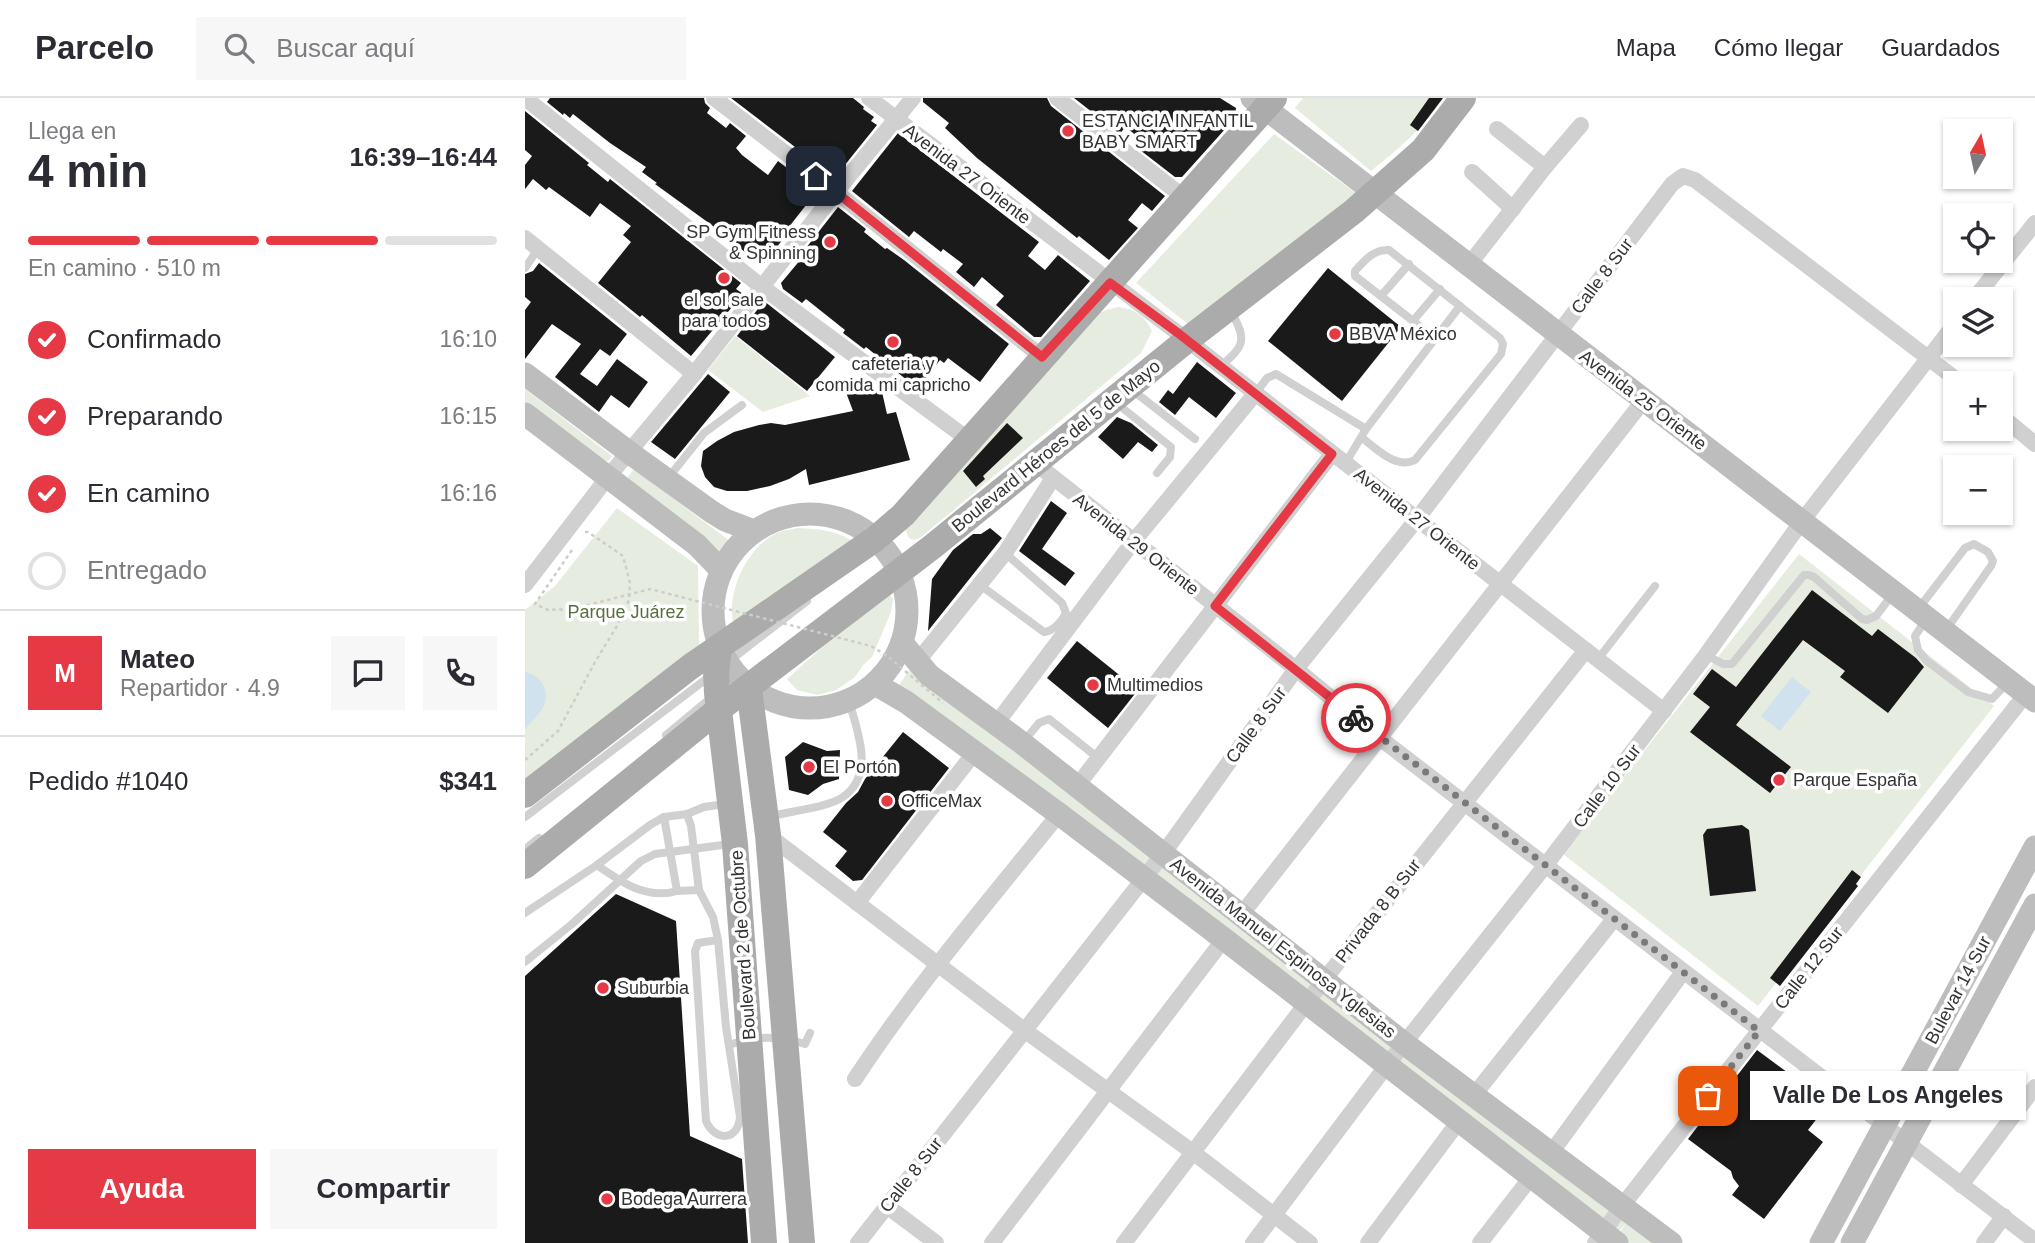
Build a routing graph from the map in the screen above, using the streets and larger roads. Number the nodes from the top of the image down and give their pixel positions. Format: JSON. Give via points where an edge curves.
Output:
{"nodes":[{"id":1,"x":526,"y":98,"type":"edge"},
{"id":2,"x":715,"y":98,"type":"edge"},
{"id":3,"x":869,"y":98,"type":"edge"},
{"id":4,"x":913,"y":98,"type":"edge"},
{"id":5,"x":1057,"y":98,"type":"edge"},
{"id":6,"x":1464,"y":98,"type":"edge"},
{"id":7,"x":1482,"y":98,"type":"edge"},
{"id":8,"x":1270,"y":103,"type":"edge"},
{"id":9,"x":896,"y":119,"type":"junction"},
{"id":10,"x":1581,"y":125,"type":"dead end"},
{"id":11,"x":1497,"y":129,"type":"dead end"},
{"id":12,"x":1423,"y":150,"type":"junction"},
{"id":13,"x":1545,"y":167,"type":"junction"},
{"id":14,"x":1472,"y":172,"type":"dead end"},
{"id":15,"x":836,"y":192,"type":"junction"},
{"id":16,"x":1366,"y":193,"type":"junction"},
{"id":17,"x":1186,"y":199,"type":"junction"},
{"id":18,"x":1513,"y":209,"type":"junction"},
{"id":19,"x":2035,"y":223,"type":"edge"},
{"id":20,"x":525,"y":238,"type":"edge"},
{"id":21,"x":1468,"y":266,"type":"junction"},
{"id":22,"x":762,"y":287,"type":"junction"},
{"id":23,"x":1116,"y":287,"type":"junction"},
{"id":24,"x":1984,"y":287,"type":"edge"},
{"id":25,"x":1180,"y":334,"type":"junction"},
{"id":26,"x":1558,"y":335,"type":"junction"},
{"id":27,"x":1943,"y":339,"type":"edge"},
{"id":28,"x":1042,"y":357,"type":"junction"},
{"id":29,"x":1928,"y":357,"type":"junction"},
{"id":30,"x":1946,"y":371,"type":"edge"},
{"id":31,"x":525,"y":374,"type":"edge"},
{"id":32,"x":694,"y":374,"type":"junction"},
{"id":33,"x":1255,"y":394,"type":"junction"},
{"id":34,"x":1644,"y":400,"type":"junction"},
{"id":35,"x":526,"y":416,"type":"edge"},
{"id":36,"x":2013,"y":426,"type":"edge"},
{"id":37,"x":969,"y":440,"type":"junction"},
{"id":38,"x":2035,"y":444,"type":"edge"},
{"id":39,"x":629,"y":452,"type":"junction"},
{"id":40,"x":1339,"y":459,"type":"junction"},
{"id":41,"x":1034,"y":470,"type":"junction"},
{"id":42,"x":608,"y":477,"type":"junction"},
{"id":43,"x":1417,"y":519,"type":"junction"},
{"id":44,"x":1802,"y":521,"type":"junction"},
{"id":45,"x":754,"y":531,"type":"junction"},
{"id":46,"x":1133,"y":542,"type":"junction"},
{"id":47,"x":887,"y":556,"type":"junction"},
{"id":48,"x":721,"y":570,"type":"junction"},
{"id":49,"x":525,"y":584,"type":"edge"},
{"id":50,"x":1501,"y":584,"type":"junction"},
{"id":51,"x":1215,"y":606,"type":"junction"},
{"id":52,"x":902,"y":643,"type":"junction"},
{"id":53,"x":1592,"y":654,"type":"junction"},
{"id":54,"x":917,"y":662,"type":"junction"},
{"id":55,"x":1296,"y":669,"type":"junction"},
{"id":56,"x":729,"y":678,"type":"junction"},
{"id":57,"x":875,"y":684,"type":"junction"},
{"id":58,"x":2023,"y":692,"type":"edge"},
{"id":59,"x":1664,"y":711,"type":"junction"},
{"id":60,"x":996,"y":724,"type":"junction"},
{"id":61,"x":1381,"y":739,"type":"junction"},
{"id":62,"x":975,"y":752,"type":"junction"},
{"id":63,"x":1077,"y":786,"type":"junction"},
{"id":64,"x":525,"y":795,"type":"edge"},
{"id":65,"x":1464,"y":803,"type":"junction"},
{"id":66,"x":1059,"y":814,"type":"junction"},
{"id":67,"x":767,"y":827,"type":"junction"},
{"id":68,"x":2035,"y":847,"type":"edge"},
{"id":69,"x":1163,"y":854,"type":"junction"},
{"id":70,"x":525,"y":866,"type":"edge"},
{"id":71,"x":1545,"y":866,"type":"junction"},
{"id":72,"x":1143,"y":878,"type":"junction"},
{"id":73,"x":857,"y":903,"type":"junction"},
{"id":74,"x":2035,"y":905,"type":"edge"},
{"id":75,"x":1241,"y":915,"type":"junction"},
{"id":76,"x":1614,"y":919,"type":"junction"},
{"id":77,"x":1224,"y":939,"type":"junction"},
{"id":78,"x":938,"y":965,"type":"junction"},
{"id":79,"x":1683,"y":972,"type":"junction"},
{"id":80,"x":1324,"y":979,"type":"junction"},
{"id":81,"x":1306,"y":1003,"type":"junction"},
{"id":82,"x":1024,"y":1030,"type":"junction"},
{"id":83,"x":1759,"y":1031,"type":"junction"},
{"id":84,"x":1405,"y":1044,"type":"junction"},
{"id":85,"x":1387,"y":1065,"type":"junction"},
{"id":86,"x":855,"y":1079,"type":"dead end"},
{"id":87,"x":2035,"y":1087,"type":"edge"},
{"id":88,"x":1107,"y":1090,"type":"junction"},
{"id":89,"x":1474,"y":1095,"type":"junction"},
{"id":90,"x":1459,"y":1121,"type":"junction"},
{"id":91,"x":1885,"y":1125,"type":"junction"},
{"id":92,"x":1907,"y":1142,"type":"junction"},
{"id":93,"x":1194,"y":1153,"type":"junction"},
{"id":94,"x":1551,"y":1153,"type":"junction"},
{"id":95,"x":1532,"y":1176,"type":"junction"},
{"id":96,"x":1961,"y":1185,"type":"junction"},
{"id":97,"x":887,"y":1206,"type":"junction"},
{"id":98,"x":1622,"y":1206,"type":"junction"},
{"id":99,"x":1274,"y":1215,"type":"junction"},
{"id":100,"x":2004,"y":1216,"type":"junction"},
{"id":101,"x":1605,"y":1239,"type":"edge"},
{"id":102,"x":2035,"y":1241,"type":"edge"},
{"id":103,"x":764,"y":1243,"type":"edge"},
{"id":104,"x":802,"y":1243,"type":"edge"},
{"id":105,"x":858,"y":1243,"type":"edge"},
{"id":106,"x":936,"y":1243,"type":"edge"},
{"id":107,"x":992,"y":1243,"type":"edge"},
{"id":108,"x":1124,"y":1243,"type":"edge"},
{"id":109,"x":1252,"y":1243,"type":"edge"},
{"id":110,"x":1310,"y":1243,"type":"edge"},
{"id":111,"x":1368,"y":1243,"type":"edge"},
{"id":112,"x":1480,"y":1243,"type":"edge"},
{"id":113,"x":1671,"y":1243,"type":"edge"},
{"id":114,"x":1821,"y":1243,"type":"edge"},
{"id":115,"x":1852,"y":1243,"type":"edge"},
{"id":116,"x":1984,"y":1243,"type":"edge"}],
"edges":[{"from":1,"to":22,"type":"street"},
{"from":2,"to":15,"type":"street"},
{"from":3,"to":9,"type":"street","name":"Avenida 27 Oriente"},
{"from":4,"to":9,"type":"street"},
{"from":5,"to":17,"type":"street"},
{"from":6,"to":12,"type":"main road","name":"Boulevard Héroes del 5 de Mayo"},
{"from":7,"to":12,"type":"main road","via":[[1454,135]]},
{"from":8,"to":16,"type":"main road","name":"Avenida 25 Oriente"},
{"from":8,"to":17,"type":"main road","name":"Boulevard Héroes del 5 de Mayo"},
{"from":9,"to":15,"type":"street"},
{"from":9,"to":23,"type":"street","name":"Avenida 27 Oriente"},
{"from":10,"to":13,"type":"street"},
{"from":11,"to":13,"type":"street"},
{"from":12,"to":16,"type":"main road","name":"Boulevard Héroes del 5 de Mayo"},
{"from":13,"to":18,"type":"street"},
{"from":14,"to":18,"type":"street"},
{"from":15,"to":22,"type":"street"},
{"from":15,"to":28,"type":"street"},
{"from":16,"to":21,"type":"main road","name":"Avenida 25 Oriente"},
{"from":16,"to":25,"type":"main road","name":"Boulevard Héroes del 5 de Mayo","via":[[1354,211],[1229,307]]},
{"from":17,"to":23,"type":"main road","name":"Boulevard Héroes del 5 de Mayo"},
{"from":18,"to":21,"type":"street"},
{"from":19,"to":24,"type":"street"},
{"from":20,"to":32,"type":"street"},
{"from":21,"to":26,"type":"main road","name":"Avenida 25 Oriente"},
{"from":22,"to":32,"type":"street"},
{"from":22,"to":37,"type":"street"},
{"from":23,"to":25,"type":"street","name":"Avenida 27 Oriente"},
{"from":23,"to":28,"type":"main road","name":"Boulevard Héroes del 5 de Mayo"},
{"from":25,"to":33,"type":"street","name":"Avenida 27 Oriente"},
{"from":25,"to":41,"type":"main road","name":"Boulevard Héroes del 5 de Mayo","via":[[1121,394]]},
{"from":26,"to":29,"type":"street","name":"Calle 8 Sur","via":[[1672,184],[1683,176],[1695,180]]},
{"from":26,"to":34,"type":"main road","name":"Avenida 25 Oriente"},
{"from":26,"to":43,"type":"street","name":"Calle 8 Sur"},
{"from":27,"to":29,"type":"street","name":"Calle 10 Sur"},
{"from":28,"to":37,"type":"main road","name":"Boulevard Héroes del 5 de Mayo"},
{"from":29,"to":30,"type":"street"},
{"from":29,"to":44,"type":"street","name":"Calle 10 Sur"},
{"from":31,"to":39,"type":"main road"},
{"from":32,"to":39,"type":"street"},
{"from":33,"to":40,"type":"street","name":"Avenida 27 Oriente"},
{"from":33,"to":46,"type":"street"},
{"from":34,"to":44,"type":"main road","name":"Avenida 25 Oriente"},
{"from":34,"to":50,"type":"street"},
{"from":35,"to":42,"type":"main road"},
{"from":36,"to":38,"type":"street"},
{"from":37,"to":47,"type":"main road","name":"Boulevard Héroes del 5 de Mayo","via":[[903,515]]},
{"from":39,"to":42,"type":"street"},
{"from":39,"to":45,"type":"main road","via":[[725,520]]},
{"from":40,"to":43,"type":"street","name":"Avenida 27 Oriente"},
{"from":40,"to":51,"type":"street"},
{"from":41,"to":46,"type":"street","name":"Avenida 29 Oriente"},
{"from":41,"to":47,"type":"main road","name":"Boulevard Héroes del 5 de Mayo","via":[[932,547]]},
{"from":41,"to":54,"type":"street","via":[[1005,553]]},
{"from":42,"to":48,"type":"main road","via":[[697,545]]},
{"from":42,"to":49,"type":"street"},
{"from":43,"to":50,"type":"street","name":"Avenida 27 Oriente"},
{"from":43,"to":55,"type":"street","name":"Calle 8 Sur"},
{"from":44,"to":58,"type":"main road","name":"Avenida 25 Oriente"},
{"from":44,"to":59,"type":"street","name":"Calle 10 Sur"},
{"from":45,"to":47,"type":"main road","via":[[794,515],[838,518],[858,526]]},
{"from":45,"to":48,"type":"main road","via":[[735,548]]},
{"from":46,"to":51,"type":"street","name":"Avenida 29 Oriente"},
{"from":46,"to":60,"type":"street"},
{"from":47,"to":52,"type":"main road","via":[[905,588],[908,607]]},
{"from":47,"to":56,"type":"main road","name":"Boulevard Héroes del 5 de Mayo"},
{"from":47,"to":56,"type":"main road","name":"Boulevard Héroes del 5 de Mayo"},
{"from":48,"to":56,"type":"main road","via":[[712,608],[713,628]]},
{"from":50,"to":53,"type":"street","name":"Avenida 27 Oriente"},
{"from":50,"to":61,"type":"street"},
{"from":51,"to":55,"type":"street","name":"Avenida 29 Oriente"},
{"from":51,"to":63,"type":"street"},
{"from":52,"to":54,"type":"main road","name":"Avenida Manuel Espinosa Yglesias"},
{"from":52,"to":57,"type":"main road"},
{"from":53,"to":59,"type":"street","name":"Avenida 27 Oriente"},
{"from":53,"to":65,"type":"street","name":"Privada 8 B Sur"},
{"from":54,"to":60,"type":"main road","name":"Avenida Manuel Espinosa Yglesias"},
{"from":55,"to":61,"type":"street","name":"Avenida 29 Oriente"},
{"from":55,"to":69,"type":"street","name":"Calle 8 Sur"},
{"from":56,"to":57,"type":"main road","via":[[767,699],[808,708],[849,701]]},
{"from":56,"to":64,"type":"main road","name":"Boulevard Héroes del 5 de Mayo","via":[[690,667]]},
{"from":56,"to":67,"type":"main road","name":"Boulevard 2 de Octubre"},
{"from":56,"to":70,"type":"main road","name":"Boulevard Héroes del 5 de Mayo"},
{"from":56,"to":103,"type":"main road","name":"Boulevard 2 de Octubre","via":[[740,1041]]},
{"from":57,"to":62,"type":"main road","name":"Avenida Manuel Espinosa Yglesias"},
{"from":58,"to":83,"type":"street","name":"Calle 12 Sur"},
{"from":59,"to":71,"type":"street","name":"Calle 10 Sur"},
{"from":60,"to":63,"type":"main road","name":"Avenida Manuel Espinosa Yglesias"},
{"from":61,"to":65,"type":"street","name":"Avenida 29 Oriente"},
{"from":61,"to":75,"type":"street"},
{"from":62,"to":66,"type":"main road","name":"Avenida Manuel Espinosa Yglesias"},
{"from":62,"to":73,"type":"street"},
{"from":63,"to":69,"type":"main road","name":"Avenida Manuel Espinosa Yglesias"},
{"from":65,"to":71,"type":"street","name":"Avenida 29 Oriente"},
{"from":65,"to":80,"type":"street","name":"Privada 8 B Sur"},
{"from":66,"to":72,"type":"main road","name":"Avenida Manuel Espinosa Yglesias"},
{"from":66,"to":78,"type":"street"},
{"from":67,"to":73,"type":"street"},
{"from":67,"to":104,"type":"main road","name":"Boulevard 2 de Octubre","via":[[798,1036]]},
{"from":68,"to":91,"type":"main road","name":"Bulevar 14 Sur"},
{"from":69,"to":72,"type":"street","name":"Calle 8 Sur"},
{"from":69,"to":75,"type":"main road","name":"Avenida Manuel Espinosa Yglesias"},
{"from":71,"to":76,"type":"street","name":"Avenida 29 Oriente"},
{"from":71,"to":84,"type":"street","name":"Calle 10 Sur"},
{"from":72,"to":77,"type":"main road","name":"Avenida Manuel Espinosa Yglesias"},
{"from":72,"to":82,"type":"street","name":"Calle 8 Sur"},
{"from":73,"to":78,"type":"street"},
{"from":74,"to":92,"type":"main road","name":"Bulevar 14 Sur"},
{"from":75,"to":80,"type":"main road","name":"Avenida Manuel Espinosa Yglesias"},
{"from":76,"to":79,"type":"street","name":"Avenida 29 Oriente"},
{"from":76,"to":89,"type":"street"},
{"from":77,"to":81,"type":"main road","name":"Avenida Manuel Espinosa Yglesias"},
{"from":77,"to":88,"type":"street"},
{"from":78,"to":82,"type":"street"},
{"from":78,"to":86,"type":"street"},
{"from":79,"to":83,"type":"street","name":"Avenida 29 Oriente"},
{"from":79,"to":94,"type":"street"},
{"from":80,"to":81,"type":"street","name":"Privada 8 B Sur"},
{"from":80,"to":84,"type":"main road","name":"Avenida Manuel Espinosa Yglesias"},
{"from":81,"to":85,"type":"main road","name":"Avenida Manuel Espinosa Yglesias"},
{"from":81,"to":93,"type":"street","name":"Privada 8 B Sur"},
{"from":82,"to":88,"type":"street"},
{"from":82,"to":97,"type":"street","name":"Calle 8 Sur"},
{"from":83,"to":91,"type":"street","name":"Avenida 29 Oriente"},
{"from":83,"to":98,"type":"street","name":"Calle 12 Sur"},
{"from":84,"to":85,"type":"street","name":"Calle 10 Sur"},
{"from":84,"to":89,"type":"main road","name":"Avenida Manuel Espinosa Yglesias"},
{"from":85,"to":90,"type":"main road","name":"Avenida Manuel Espinosa Yglesias"},
{"from":85,"to":99,"type":"street","name":"Calle 10 Sur"},
{"from":87,"to":96,"type":"street"},
{"from":88,"to":93,"type":"street"},
{"from":88,"to":107,"type":"street"},
{"from":89,"to":94,"type":"main road","name":"Avenida Manuel Espinosa Yglesias"},
{"from":90,"to":95,"type":"main road","name":"Avenida Manuel Espinosa Yglesias"},
{"from":90,"to":111,"type":"street"},
{"from":91,"to":92,"type":"street","name":"Avenida 29 Oriente"},
{"from":91,"to":114,"type":"main road","name":"Bulevar 14 Sur"},
{"from":92,"to":96,"type":"street","name":"Avenida 29 Oriente"},
{"from":92,"to":115,"type":"main road","name":"Bulevar 14 Sur"},
{"from":93,"to":99,"type":"street"},
{"from":93,"to":108,"type":"street","name":"Privada 8 B Sur"},
{"from":94,"to":98,"type":"main road","name":"Avenida Manuel Espinosa Yglesias"},
{"from":95,"to":101,"type":"main road","name":"Avenida Manuel Espinosa Yglesias"},
{"from":95,"to":112,"type":"street"},
{"from":96,"to":100,"type":"street","name":"Avenida 29 Oriente"},
{"from":97,"to":105,"type":"street","name":"Calle 8 Sur"},
{"from":97,"to":106,"type":"street"},
{"from":98,"to":101,"type":"street","name":"Calle 12 Sur"},
{"from":98,"to":113,"type":"main road","name":"Avenida Manuel Espinosa Yglesias"},
{"from":99,"to":109,"type":"street","name":"Calle 10 Sur"},
{"from":99,"to":110,"type":"street"},
{"from":100,"to":102,"type":"street","name":"Avenida 29 Oriente"},
{"from":100,"to":116,"type":"street"}]}
